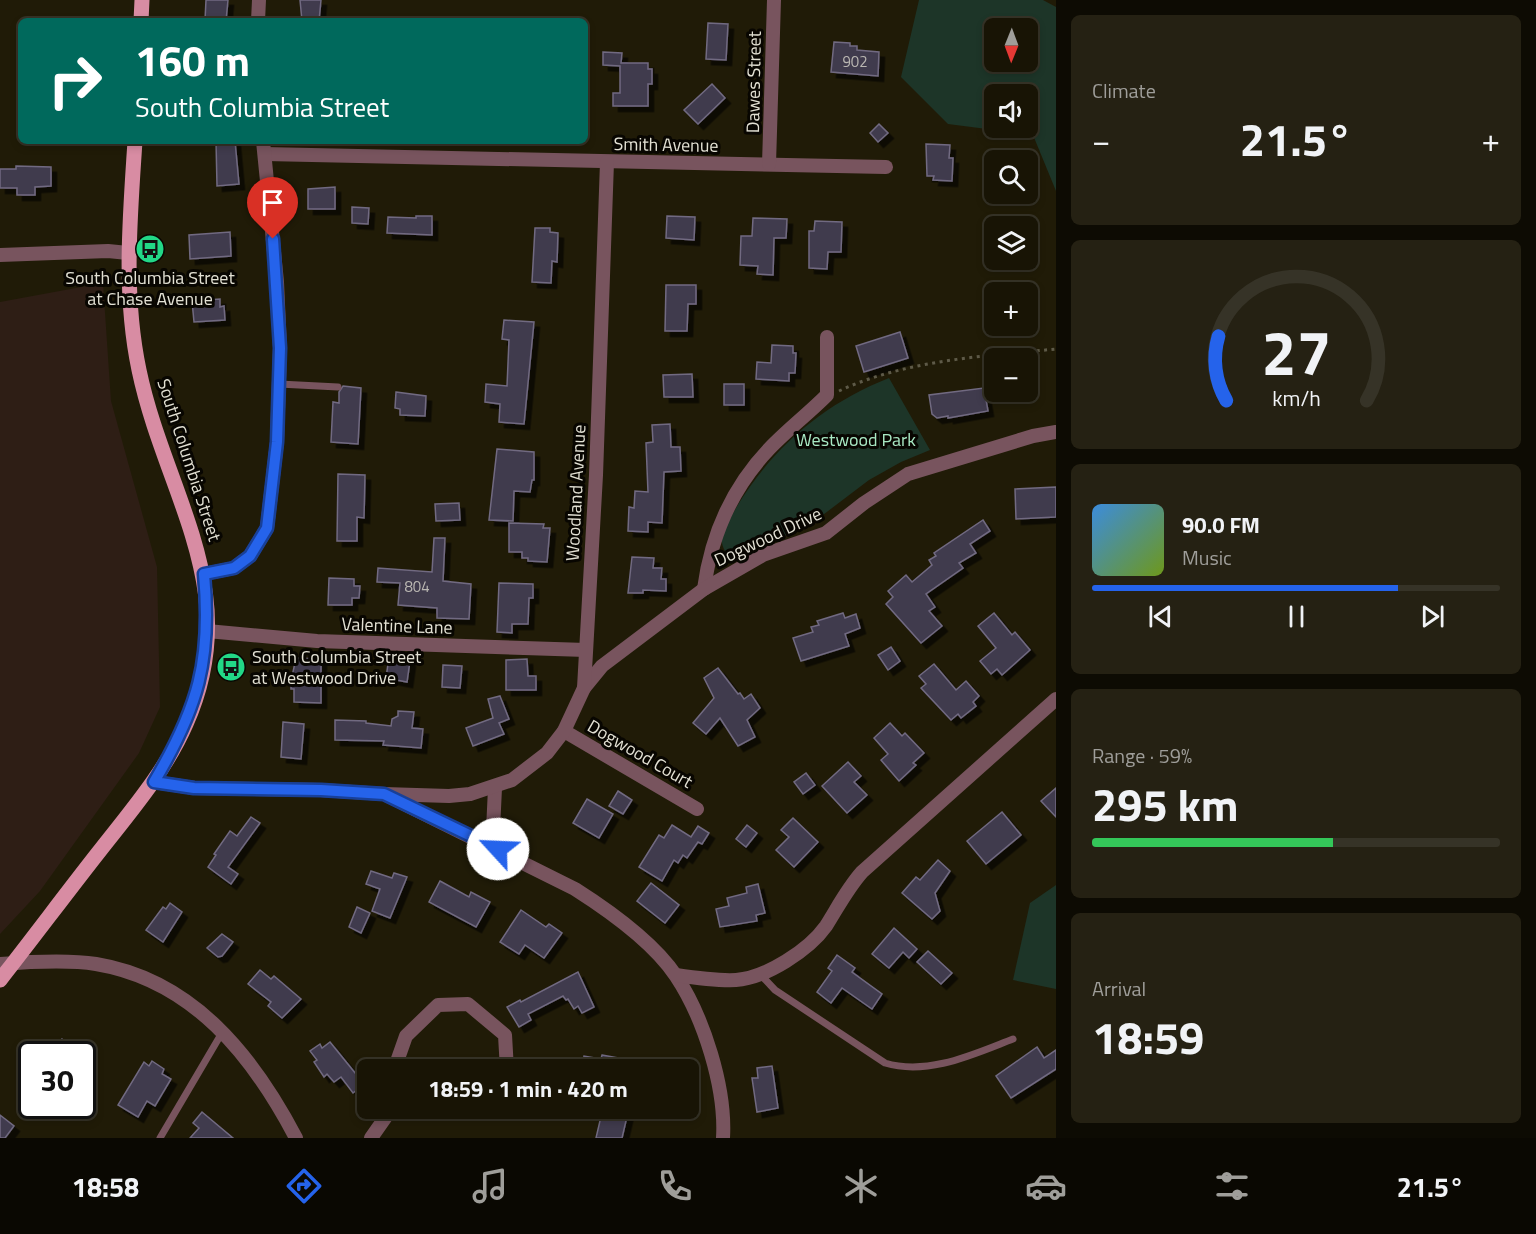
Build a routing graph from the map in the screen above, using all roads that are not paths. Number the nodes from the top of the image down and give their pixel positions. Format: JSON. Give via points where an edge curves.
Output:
{"nodes":[{"id":1,"x":142,"y":0,"type":"edge"},
{"id":2,"x":259,"y":0,"type":"edge"},
{"id":3,"x":774,"y":0,"type":"edge"},
{"id":4,"x":141,"y":18,"type":"edge"},
{"id":5,"x":258,"y":18,"type":"edge"},
{"id":6,"x":135,"y":144,"type":"edge"},
{"id":7,"x":264,"y":147,"type":"edge"},
{"id":8,"x":607,"y":162,"type":"junction"},
{"id":9,"x":769,"y":164,"type":"junction"},
{"id":10,"x":886,"y":167,"type":"dead end"},
{"id":11,"x":128,"y":253,"type":"junction"},
{"id":12,"x":0,"y":255,"type":"edge"},
{"id":13,"x":826,"y":337,"type":"dead end"},
{"id":14,"x":279,"y":384,"type":"junction"},
{"id":15,"x":338,"y":387,"type":"dead end"},
{"id":16,"x":1056,"y":432,"type":"edge"},
{"id":17,"x":204,"y":574,"type":"junction"},
{"id":18,"x":704,"y":589,"type":"junction"},
{"id":19,"x":207,"y":631,"type":"junction"},
{"id":20,"x":586,"y":650,"type":"junction"},
{"id":21,"x":584,"y":688,"type":"junction"},
{"id":22,"x":1056,"y":699,"type":"edge"},
{"id":23,"x":564,"y":731,"type":"junction"},
{"id":24,"x":154,"y":782,"type":"junction"},
{"id":25,"x":495,"y":788,"type":"junction"},
{"id":26,"x":384,"y":794,"type":"junction"},
{"id":27,"x":697,"y":809,"type":"dead end"},
{"id":28,"x":498,"y":849,"type":"junction"},
{"id":29,"x":7,"y":964,"type":"edge"},
{"id":30,"x":759,"y":973,"type":"junction"},
{"id":31,"x":676,"y":975,"type":"junction"},
{"id":32,"x":0,"y":980,"type":"edge"},
{"id":33,"x":222,"y":1031,"type":"junction"},
{"id":34,"x":1013,"y":1039,"type":"dead end"},
{"id":35,"x":398,"y":1059,"type":"edge"},
{"id":36,"x":506,"y":1059,"type":"edge"},
{"id":37,"x":384,"y":1119,"type":"edge"},
{"id":38,"x":160,"y":1138,"type":"edge"},
{"id":39,"x":296,"y":1138,"type":"edge"},
{"id":40,"x":370,"y":1138,"type":"edge"},
{"id":41,"x":723,"y":1138,"type":"edge"}],
"edges":[{"from":1,"to":4,"type":"main road"},
{"from":2,"to":5,"type":"street"},
{"from":3,"to":9,"type":"street","name":"Dawes Street"},
{"from":6,"to":11,"type":"main road","name":"South Columbia Street"},
{"from":7,"to":8,"type":"street","name":"Smith Avenue"},
{"from":7,"to":14,"type":"street","via":[[277,282]]},
{"from":8,"to":9,"type":"street","name":"Smith Avenue"},
{"from":8,"to":20,"type":"street","name":"Woodland Avenue"},
{"from":9,"to":10,"type":"street","name":"Smith Avenue"},
{"from":11,"to":12,"type":"street"},
{"from":11,"to":17,"type":"main road","name":"South Columbia Street","via":[[139,370]]},
{"from":13,"to":18,"type":"street","via":[[828,391],[768,450],[729,505],[714,539]]},
{"from":14,"to":15,"type":"lane"},
{"from":14,"to":17,"type":"street","via":[[267,528],[250,556],[234,568]]},
{"from":16,"to":18,"type":"street","name":"Dogwood Drive","via":[[908,474],[826,533],[763,555]]},
{"from":17,"to":19,"type":"main road","name":"South Columbia Street"},
{"from":18,"to":21,"type":"street","name":"Dogwood Drive","via":[[602,666]]},
{"from":19,"to":20,"type":"street","name":"Valentine Lane","via":[[329,641]]},
{"from":19,"to":24,"type":"main road","name":"South Columbia Street","via":[[203,669],[187,724]]},
{"from":20,"to":21,"type":"street","name":"Woodland Avenue"},
{"from":21,"to":23,"type":"street","name":"Woodland Avenue"},
{"from":22,"to":30,"type":"street","via":[[862,872],[810,944],[788,961]]},
{"from":23,"to":25,"type":"street","name":"Woodland Avenue","via":[[531,767]]},
{"from":23,"to":27,"type":"street","name":"Dogwood Court"},
{"from":24,"to":26,"type":"street","name":"Woodland Avenue","via":[[194,788]]},
{"from":24,"to":29,"type":"main road","name":"South Columbia Street"},
{"from":25,"to":26,"type":"street","name":"Woodland Avenue","via":[[448,796]]},
{"from":25,"to":28,"type":"street","via":[[493,819]]},
{"from":26,"to":28,"type":"street"},
{"from":28,"to":31,"type":"street","via":[[604,908]]},
{"from":29,"to":32,"type":"main road","name":"South Columbia Street"},
{"from":29,"to":33,"type":"street","via":[[96,964],[153,980],[207,1016]]},
{"from":30,"to":31,"type":"street","via":[[739,980]]},
{"from":30,"to":34,"type":"lane","via":[[775,990],[885,1063],[900,1067],[952,1062]]},
{"from":31,"to":41,"type":"street","via":[[692,1005],[716,1074],[724,1113]]},
{"from":33,"to":38,"type":"lane"},
{"from":33,"to":39,"type":"street","via":[[273,1095]]},
{"from":35,"to":36,"type":"street","via":[[406,1036],[438,1005],[468,1004],[505,1035]]},
{"from":37,"to":40,"type":"street"}]}
